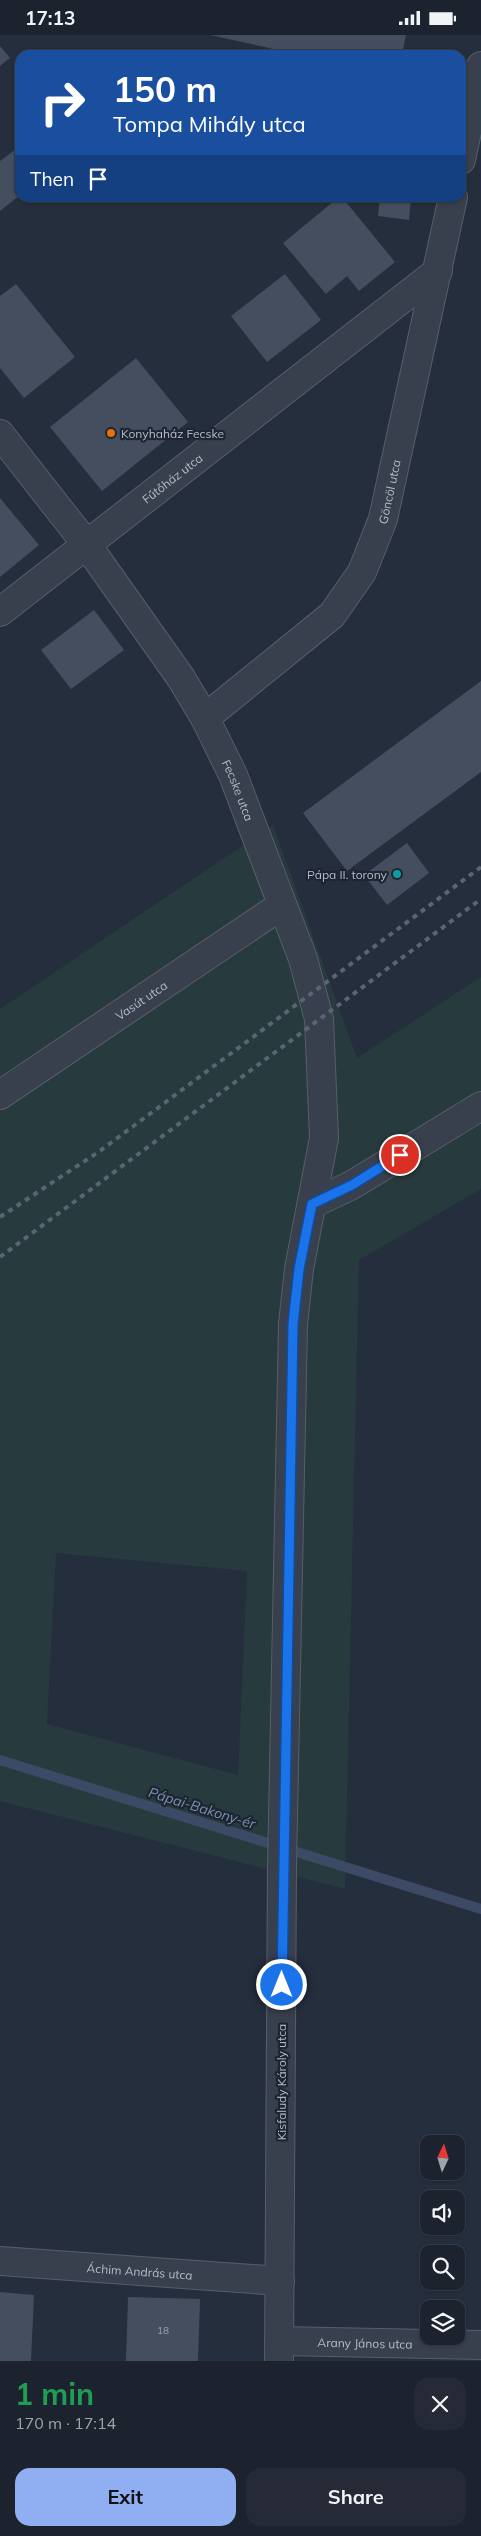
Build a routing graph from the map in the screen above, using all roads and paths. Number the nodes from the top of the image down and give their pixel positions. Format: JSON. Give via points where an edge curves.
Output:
{"nodes":[{"id":1,"x":481,"y":67,"type":"edge"},
{"id":2,"x":466,"y":137,"type":"edge"},
{"id":3,"x":452,"y":202,"type":"edge"},
{"id":4,"x":438,"y":271,"type":"junction"},
{"id":5,"x":0,"y":435,"type":"edge"},
{"id":6,"x":86,"y":545,"type":"junction"},
{"id":7,"x":0,"y":611,"type":"edge"},
{"id":8,"x":205,"y":718,"type":"junction"},
{"id":9,"x":282,"y":905,"type":"junction"},
{"id":10,"x":0,"y":1095,"type":"edge"},
{"id":11,"x":481,"y":1105,"type":"edge"},
{"id":12,"x":312,"y":1204,"type":"junction"},
{"id":13,"x":0,"y":2261,"type":"edge"},
{"id":14,"x":280,"y":2281,"type":"junction"},
{"id":15,"x":481,"y":2345,"type":"edge"},
{"id":16,"x":279,"y":2351,"type":"edge"}],
"edges":[{"from":1,"to":2,"type":"street"},
{"from":3,"to":4,"type":"street","name":"Göncöl utca"},
{"from":4,"to":6,"type":"street","name":"Fűtőház utca"},
{"from":4,"to":8,"type":"street","name":"Göncöl utca","via":[[382,519],[362,571],[332,615]]},
{"from":5,"to":6,"type":"street","name":"Fecske utca"},
{"from":6,"to":7,"type":"street","name":"Fűtőház utca"},
{"from":6,"to":8,"type":"street","name":"Fecske utca","via":[[181,678]]},
{"from":8,"to":9,"type":"street","name":"Fecske utca","via":[[233,775]]},
{"from":9,"to":10,"type":"street","name":"Vasút utca"},
{"from":9,"to":12,"type":"street","name":"Fecske utca","via":[[303,959],[319,1019],[324,1138]]},
{"from":11,"to":12,"type":"street","via":[[352,1185]]},
{"from":12,"to":14,"type":"street","name":"Kisfaludy Károly utca","via":[[299,1269],[293,1324],[282,1866]]},
{"from":13,"to":14,"type":"street","name":"Áchim András utca"},
{"from":14,"to":16,"type":"street","name":"Kisfaludy Károly utca"},
{"from":15,"to":16,"type":"street","name":"Arany János utca"}]}
